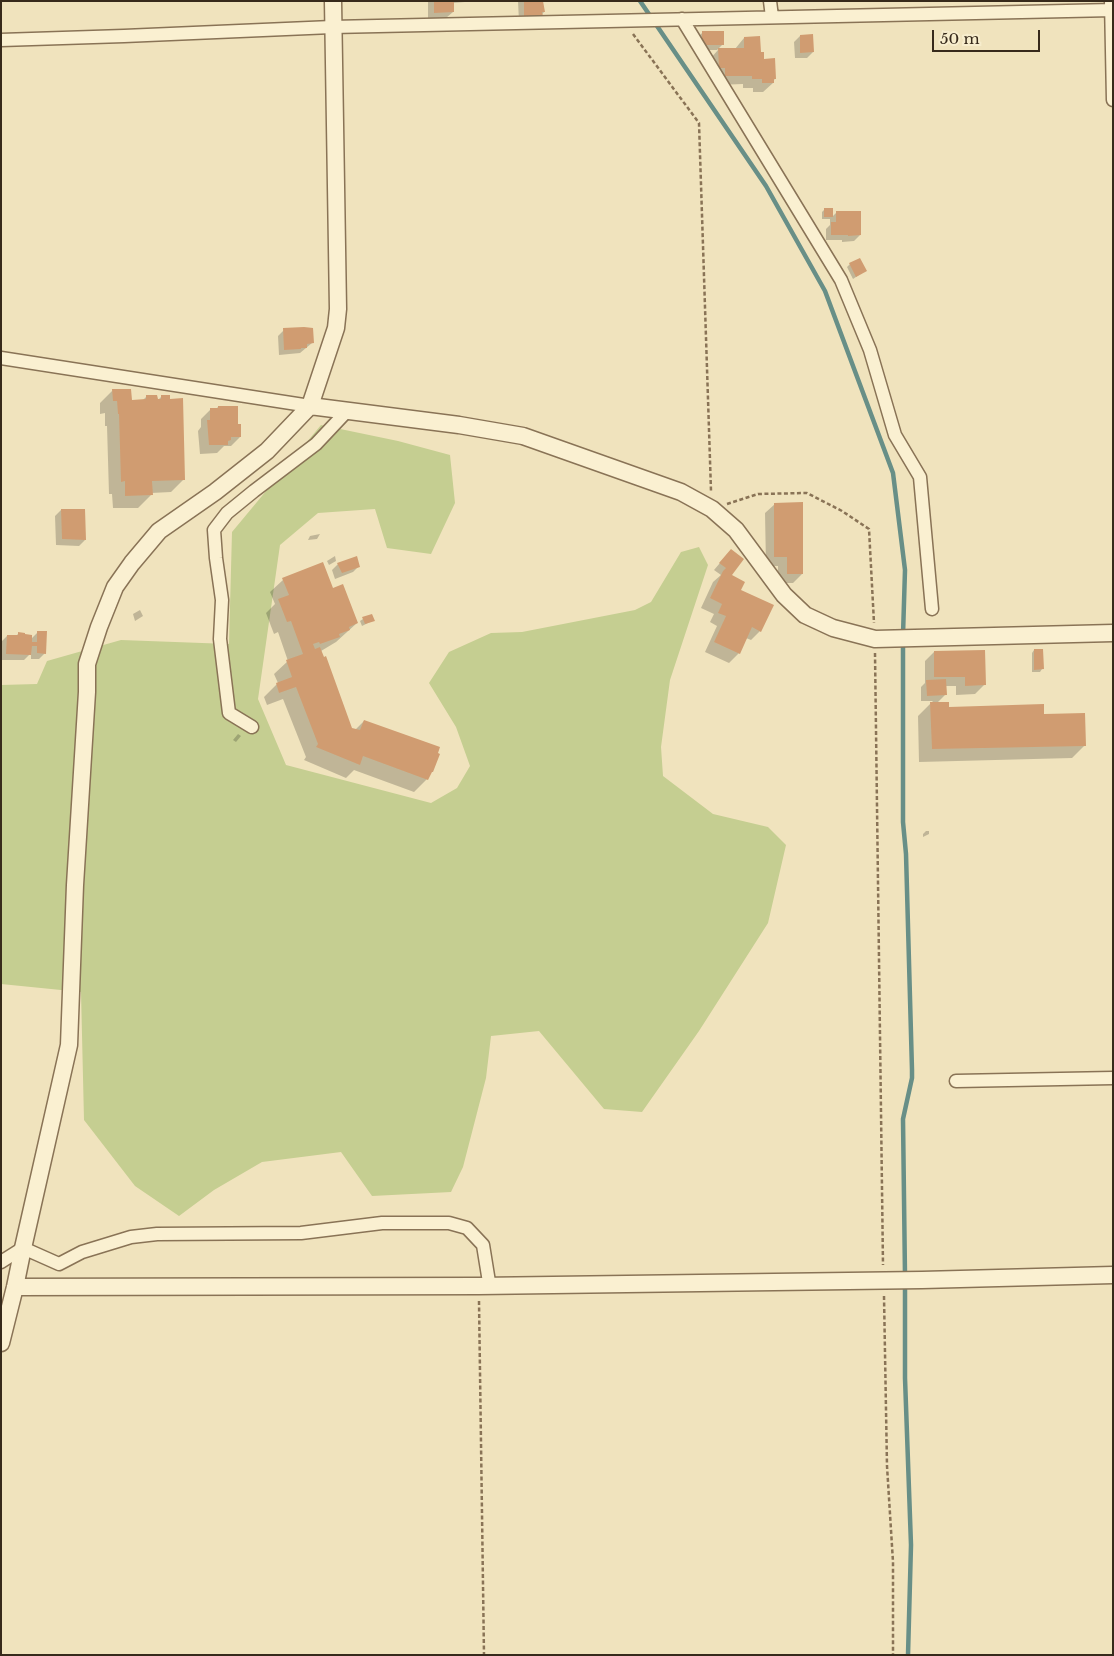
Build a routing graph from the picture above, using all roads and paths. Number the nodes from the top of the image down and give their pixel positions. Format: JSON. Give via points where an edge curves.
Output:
{"nodes":[{"id":1,"x":333,"y":1,"type":"edge"},
{"id":2,"x":770,"y":1,"type":"edge"},
{"id":3,"x":1111,"y":7,"type":"edge"},
{"id":4,"x":772,"y":17,"type":"junction"},
{"id":5,"x":682,"y":19,"type":"junction"},
{"id":6,"x":628,"y":20,"type":"junction"},
{"id":7,"x":332,"y":27,"type":"junction"},
{"id":8,"x":1,"y":40,"type":"edge"},
{"id":9,"x":1113,"y":100,"type":"edge"},
{"id":10,"x":1,"y":358,"type":"edge"},
{"id":11,"x":310,"y":406,"type":"junction"},
{"id":12,"x":348,"y":410,"type":"junction"},
{"id":13,"x":712,"y":509,"type":"junction"},
{"id":14,"x":932,"y":609,"type":"dead end"},
{"id":15,"x":1113,"y":633,"type":"edge"},
{"id":16,"x":875,"y":639,"type":"junction"},
{"id":17,"x":252,"y":727,"type":"dead end"},
{"id":18,"x":1113,"y":1078,"type":"edge"},
{"id":19,"x":956,"y":1081,"type":"dead end"},
{"id":20,"x":23,"y":1248,"type":"junction"},
{"id":21,"x":1,"y":1262,"type":"edge"},
{"id":22,"x":1113,"y":1275,"type":"edge"},
{"id":23,"x":884,"y":1280,"type":"junction"},
{"id":24,"x":479,"y":1286,"type":"junction"},
{"id":25,"x":15,"y":1287,"type":"junction"},
{"id":26,"x":1,"y":1343,"type":"edge"},
{"id":27,"x":484,"y":1655,"type":"edge"},
{"id":28,"x":893,"y":1655,"type":"edge"}],
"edges":[{"from":1,"to":7,"type":"street"},
{"from":2,"to":4,"type":"street"},
{"from":3,"to":4,"type":"street"},
{"from":3,"to":9,"type":"street"},
{"from":4,"to":5,"type":"street"},
{"from":5,"to":6,"type":"street"},
{"from":5,"to":14,"type":"street","via":[[841,280],[870,350],[895,435],[920,477]]},
{"from":6,"to":7,"type":"street"},
{"from":6,"to":13,"type":"path","via":[[699,123]]},
{"from":7,"to":8,"type":"street"},
{"from":7,"to":11,"type":"street","via":[[338,309],[336,328]]},
{"from":10,"to":11,"type":"street"},
{"from":11,"to":12,"type":"street"},
{"from":11,"to":20,"type":"street","via":[[267,450],[159,531],[115,587],[99,627],[87,664],[74,885],[69,1045]]},
{"from":12,"to":13,"type":"street","via":[[523,436],[681,492]]},
{"from":12,"to":17,"type":"street","via":[[316,444],[227,513],[214,530],[222,600],[220,639],[229,713]]},
{"from":13,"to":16,"type":"street","via":[[736,530],[784,595],[805,615],[833,628]]},
{"from":13,"to":16,"type":"path","via":[[758,494],[807,493],[869,529]]},
{"from":15,"to":16,"type":"street"},
{"from":16,"to":23,"type":"path"},
{"from":18,"to":19,"type":"street"},
{"from":20,"to":21,"type":"street"},
{"from":20,"to":24,"type":"street","via":[[59,1264],[82,1252],[148,1235],[301,1233],[382,1224],[450,1224],[467,1228],[483,1245],[489,1282]]},
{"from":20,"to":25,"type":"street"},
{"from":22,"to":23,"type":"street"},
{"from":23,"to":24,"type":"street"},
{"from":23,"to":28,"type":"path"},
{"from":24,"to":25,"type":"street"},
{"from":24,"to":27,"type":"path"},
{"from":25,"to":26,"type":"street"}]}
